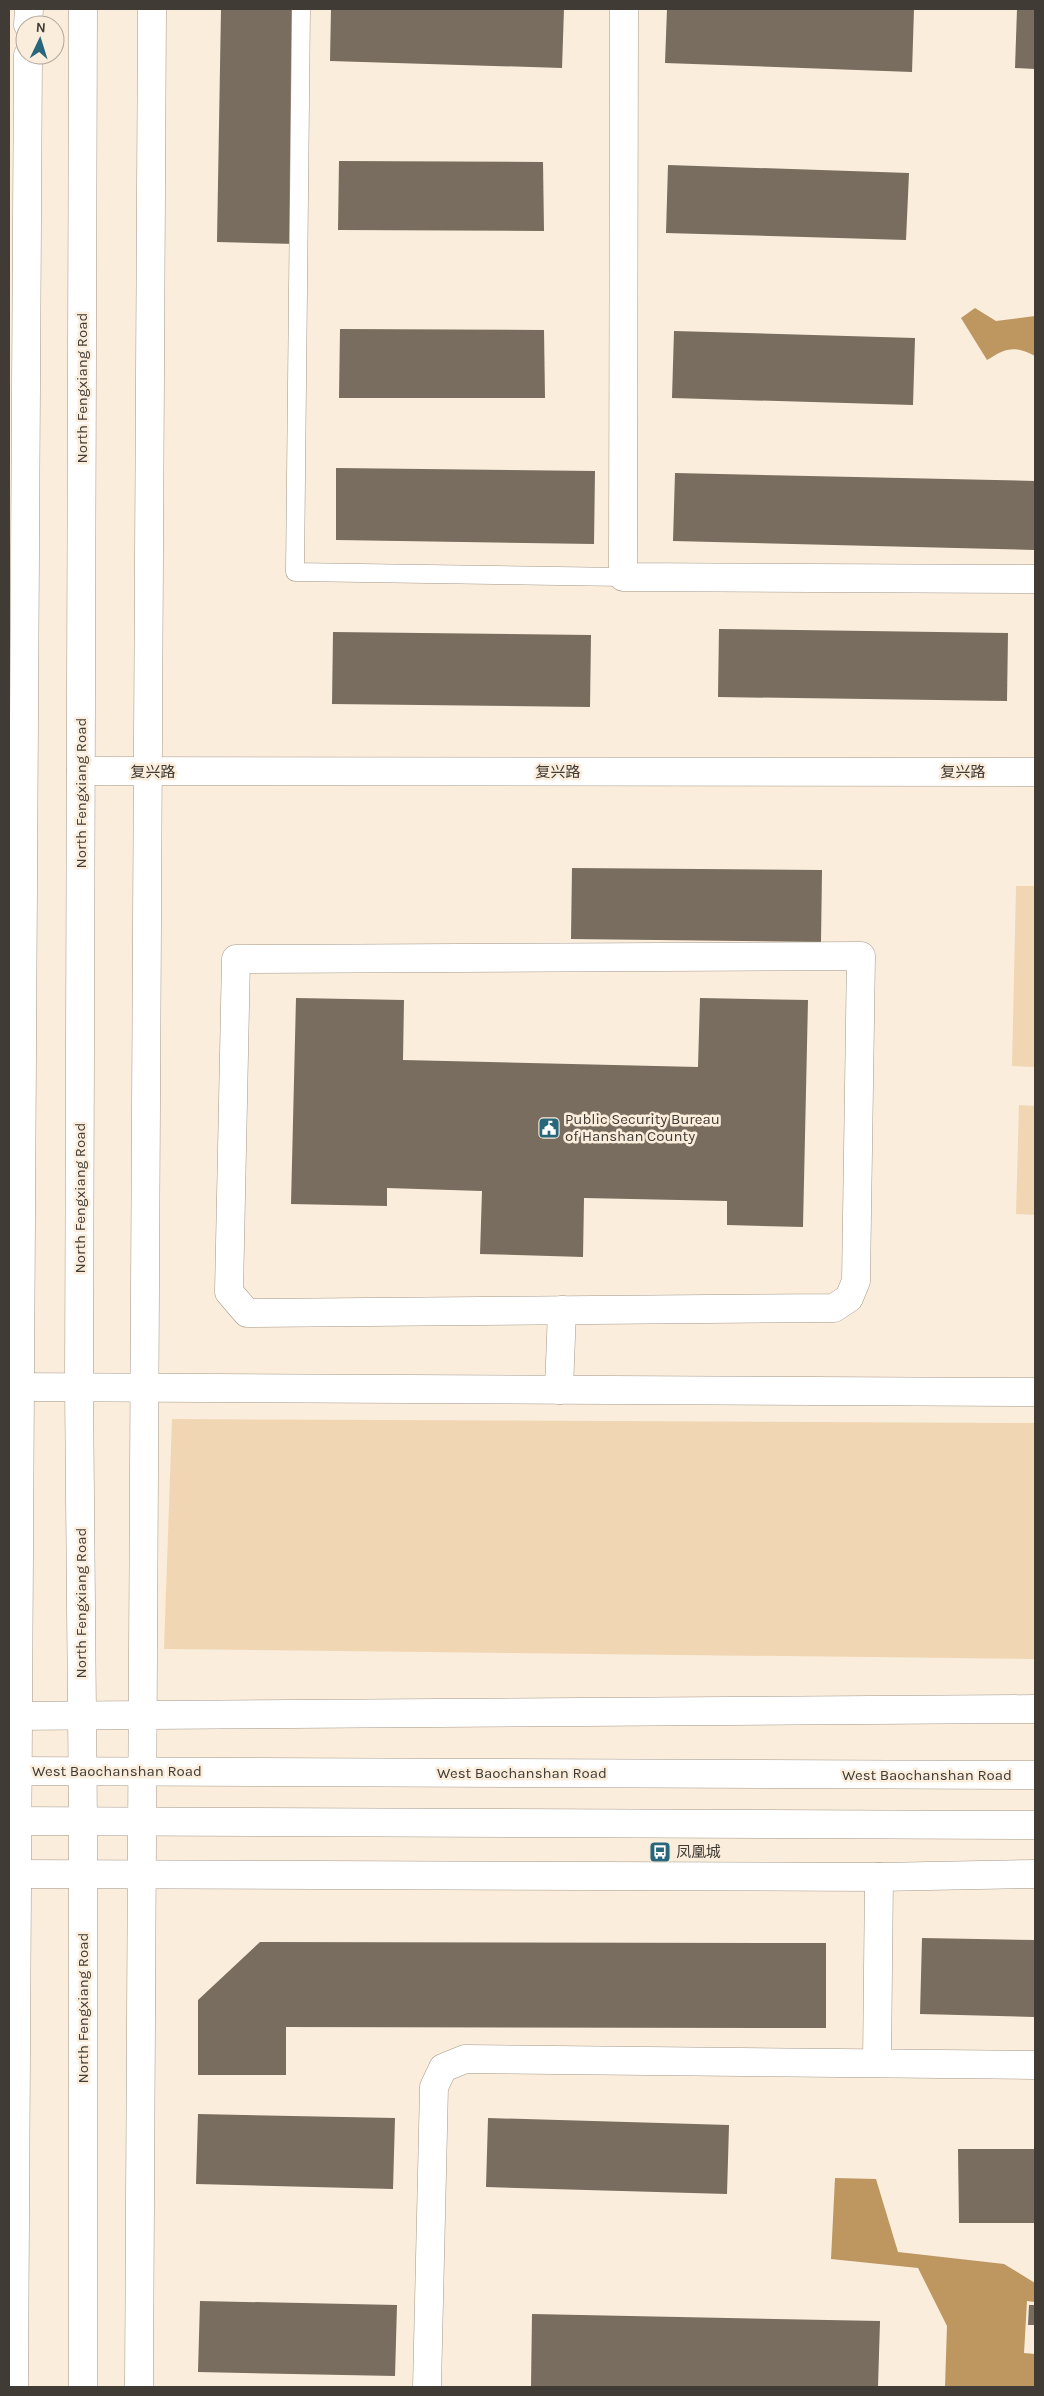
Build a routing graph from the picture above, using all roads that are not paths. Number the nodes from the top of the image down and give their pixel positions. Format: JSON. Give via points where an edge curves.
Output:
{"nodes":[{"id":1,"x":83,"y":9,"type":"edge"},
{"id":2,"x":152,"y":9,"type":"edge"},
{"id":3,"x":301,"y":9,"type":"edge"},
{"id":4,"x":624,"y":9,"type":"edge"},
{"id":5,"x":28,"y":65,"type":"edge"},
{"id":6,"x":623,"y":577,"type":"junction"},
{"id":7,"x":1035,"y":579,"type":"edge"},
{"id":8,"x":81,"y":772,"type":"junction"},
{"id":9,"x":148,"y":772,"type":"junction"},
{"id":10,"x":1035,"y":772,"type":"edge"},
{"id":11,"x":562,"y":1310,"type":"junction"},
{"id":12,"x":15,"y":1387,"type":"edge"},
{"id":13,"x":80,"y":1388,"type":"junction"},
{"id":14,"x":145,"y":1388,"type":"junction"},
{"id":15,"x":559,"y":1390,"type":"junction"},
{"id":16,"x":1035,"y":1392,"type":"edge"},
{"id":17,"x":1035,"y":1709,"type":"edge"},
{"id":18,"x":14,"y":1716,"type":"edge"},
{"id":19,"x":82,"y":1716,"type":"junction"},
{"id":20,"x":143,"y":1716,"type":"junction"},
{"id":21,"x":14,"y":1771,"type":"edge"},
{"id":22,"x":83,"y":1771,"type":"junction"},
{"id":23,"x":143,"y":1771,"type":"junction"},
{"id":24,"x":1035,"y":1776,"type":"edge"},
{"id":25,"x":13,"y":1821,"type":"edge"},
{"id":26,"x":83,"y":1821,"type":"junction"},
{"id":27,"x":142,"y":1821,"type":"junction"},
{"id":28,"x":1035,"y":1825,"type":"edge"},
{"id":29,"x":13,"y":1874,"type":"edge"},
{"id":30,"x":1035,"y":1874,"type":"edge"},
{"id":31,"x":83,"y":1875,"type":"junction"},
{"id":32,"x":142,"y":1875,"type":"junction"},
{"id":33,"x":879,"y":1877,"type":"junction"},
{"id":34,"x":877,"y":2064,"type":"junction"},
{"id":35,"x":1035,"y":2065,"type":"edge"},
{"id":36,"x":14,"y":2387,"type":"edge"},
{"id":37,"x":83,"y":2387,"type":"edge"},
{"id":38,"x":139,"y":2387,"type":"edge"},
{"id":39,"x":426,"y":2387,"type":"edge"}],
"edges":[{"from":1,"to":8,"type":"street","name":"North Fengxiang Road"},
{"from":2,"to":9,"type":"street"},
{"from":3,"to":6,"type":"lane","via":[[294,572]]},
{"from":4,"to":6,"type":"street"},
{"from":5,"to":12,"type":"street"},
{"from":6,"to":7,"type":"street"},
{"from":8,"to":9,"type":"street","name":"复兴路"},
{"from":8,"to":13,"type":"street","name":"North Fengxiang Road"},
{"from":9,"to":10,"type":"street","name":"复兴路"},
{"from":9,"to":14,"type":"street"},
{"from":11,"to":11,"type":"street","via":[[834,1308],[849,1298],[856,1281],[861,956],[236,959],[229,1292],[247,1313]]},
{"from":11,"to":15,"type":"street"},
{"from":12,"to":13,"type":"street"},
{"from":12,"to":18,"type":"street"},
{"from":13,"to":14,"type":"street"},
{"from":13,"to":19,"type":"street","name":"North Fengxiang Road"},
{"from":14,"to":15,"type":"street"},
{"from":14,"to":20,"type":"street"},
{"from":15,"to":16,"type":"street"},
{"from":17,"to":20,"type":"street"},
{"from":18,"to":19,"type":"street"},
{"from":18,"to":21,"type":"street"},
{"from":19,"to":20,"type":"street"},
{"from":19,"to":22,"type":"street","name":"North Fengxiang Road"},
{"from":20,"to":23,"type":"street"},
{"from":21,"to":22,"type":"street","name":"West Baochanshan Road"},
{"from":21,"to":25,"type":"street"},
{"from":22,"to":23,"type":"street","name":"West Baochanshan Road"},
{"from":22,"to":26,"type":"street","name":"North Fengxiang Road"},
{"from":23,"to":24,"type":"street","name":"West Baochanshan Road"},
{"from":23,"to":27,"type":"street"},
{"from":25,"to":26,"type":"street"},
{"from":25,"to":29,"type":"street"},
{"from":26,"to":27,"type":"street"},
{"from":26,"to":31,"type":"street","name":"North Fengxiang Road"},
{"from":27,"to":28,"type":"street"},
{"from":27,"to":32,"type":"street"},
{"from":29,"to":31,"type":"street"},
{"from":29,"to":36,"type":"street"},
{"from":30,"to":33,"type":"street"},
{"from":31,"to":32,"type":"street"},
{"from":31,"to":37,"type":"street","name":"North Fengxiang Road"},
{"from":32,"to":33,"type":"street"},
{"from":32,"to":38,"type":"street"},
{"from":33,"to":34,"type":"street"},
{"from":34,"to":35,"type":"street"},
{"from":34,"to":39,"type":"street","via":[[465,2059],[444,2068],[434,2086]]}]}
